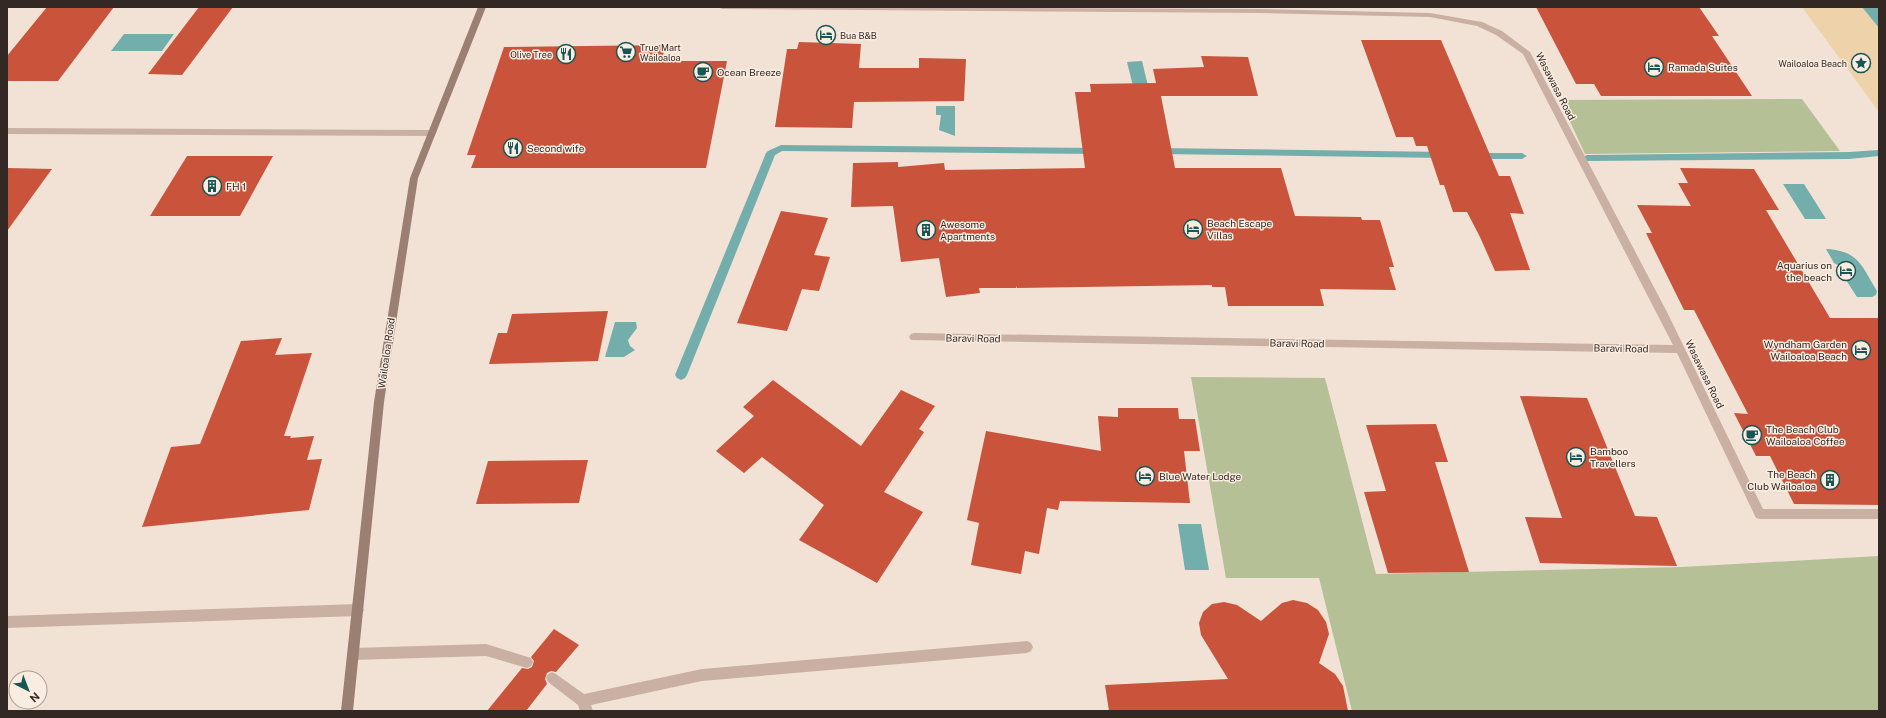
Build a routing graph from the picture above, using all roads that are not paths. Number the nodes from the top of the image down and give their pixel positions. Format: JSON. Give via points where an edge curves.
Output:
{"nodes":[{"id":1,"x":482,"y":7,"type":"edge"},
{"id":2,"x":722,"y":7,"type":"edge"},
{"id":3,"x":7,"y":131,"type":"edge"},
{"id":4,"x":432,"y":133,"type":"junction"},
{"id":5,"x":914,"y":337,"type":"dead end"},
{"id":6,"x":1680,"y":349,"type":"junction"},
{"id":7,"x":1879,"y":514,"type":"edge"},
{"id":8,"x":358,"y":610,"type":"junction"},
{"id":9,"x":7,"y":622,"type":"edge"},
{"id":10,"x":1027,"y":647,"type":"dead end"},
{"id":11,"x":353,"y":654,"type":"junction"},
{"id":12,"x":527,"y":662,"type":"dead end"},
{"id":13,"x":552,"y":678,"type":"dead end"},
{"id":14,"x":584,"y":706,"type":"edge"},
{"id":15,"x":347,"y":711,"type":"edge"}],
"edges":[{"from":1,"to":4,"type":"main road","name":"Wailoaloa Road"},
{"from":2,"to":6,"type":"street","name":"Wasawasa Road","via":[[1258,10],[1430,15],[1479,24],[1499,32],[1526,52]]},
{"from":3,"to":4,"type":"street"},
{"from":4,"to":8,"type":"main road","name":"Wailoaloa Road","via":[[414,178],[393,305],[379,402]]},
{"from":5,"to":6,"type":"street","name":"Baravi Road"},
{"from":6,"to":7,"type":"street","name":"Wasawasa Road","via":[[1760,514]]},
{"from":8,"to":9,"type":"street"},
{"from":8,"to":11,"type":"main road","name":"Wailoaloa Road"},
{"from":10,"to":14,"type":"street","via":[[702,675]]},
{"from":11,"to":12,"type":"street","via":[[486,650]]},
{"from":11,"to":15,"type":"main road","name":"Wailoaloa Road"},
{"from":13,"to":14,"type":"street"}]}
